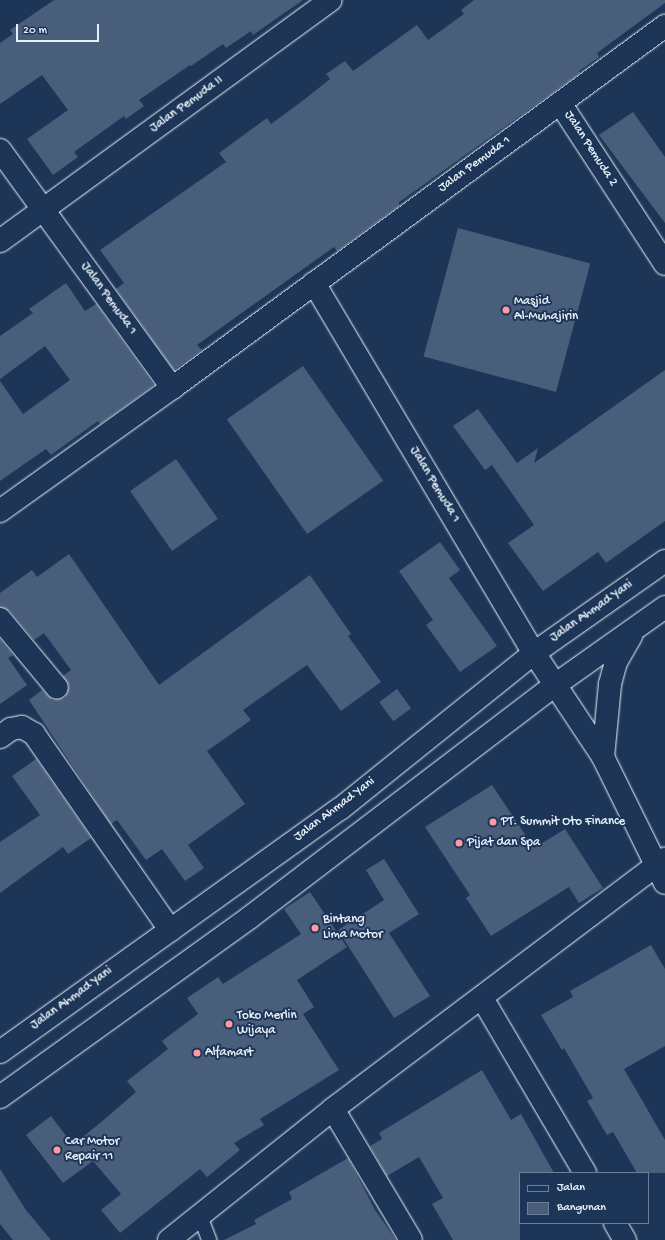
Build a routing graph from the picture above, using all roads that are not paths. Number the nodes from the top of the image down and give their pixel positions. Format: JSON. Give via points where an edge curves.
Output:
{"nodes":[{"id":1,"x":330,"y":0,"type":"edge"},
{"id":2,"x":665,"y":26,"type":"edge"},
{"id":3,"x":560,"y":103,"type":"junction"},
{"id":4,"x":0,"y":150,"type":"edge"},
{"id":5,"x":43,"y":210,"type":"junction"},
{"id":6,"x":0,"y":241,"type":"edge"},
{"id":7,"x":665,"y":262,"type":"edge"},
{"id":8,"x":314,"y":283,"type":"junction"},
{"id":9,"x":172,"y":388,"type":"junction"},
{"id":10,"x":0,"y":511,"type":"edge"},
{"id":11,"x":665,"y":561,"type":"edge"},
{"id":12,"x":665,"y":607,"type":"edge"},
{"id":13,"x":0,"y":619,"type":"edge"},
{"id":14,"x":635,"y":630,"type":"junction"},
{"id":15,"x":534,"y":652,"type":"junction"},
{"id":16,"x":555,"y":685,"type":"junction"},
{"id":17,"x":57,"y":688,"type":"dead end"},
{"id":18,"x":0,"y":737,"type":"edge"},
{"id":19,"x":603,"y":757,"type":"junction"},
{"id":20,"x":662,"y":870,"type":"edge"},
{"id":21,"x":170,"y":930,"type":"junction"},
{"id":22,"x":482,"y":998,"type":"junction"},
{"id":23,"x":0,"y":1052,"type":"edge"},
{"id":24,"x":0,"y":1098,"type":"edge"},
{"id":25,"x":333,"y":1109,"type":"junction"},
{"id":26,"x":584,"y":1172,"type":"edge"},
{"id":27,"x":200,"y":1216,"type":"junction"},
{"id":28,"x":616,"y":1224,"type":"edge"},
{"id":29,"x":169,"y":1240,"type":"edge"},
{"id":30,"x":209,"y":1240,"type":"edge"},
{"id":31,"x":411,"y":1240,"type":"edge"},
{"id":32,"x":625,"y":1240,"type":"edge"}],
"edges":[{"from":1,"to":5,"type":"street","name":"Jalan Pemuda II"},
{"from":2,"to":3,"type":"street","name":"Jalan Pemuda 2"},
{"from":3,"to":7,"type":"street","name":"Jalan Pemuda 2"},
{"from":3,"to":8,"type":"street","name":"Jalan Pemuda 1"},
{"from":4,"to":5,"type":"street","name":"Jalan Pemuda 1"},
{"from":5,"to":6,"type":"street","name":"Jalan Pemuda II"},
{"from":5,"to":9,"type":"street","name":"Jalan Pemuda 1"},
{"from":8,"to":9,"type":"street","name":"Jalan Pemuda 1"},
{"from":8,"to":15,"type":"street","name":"Jalan Pemuda 1"},
{"from":9,"to":10,"type":"street","name":"Jalan Pemuda 1"},
{"from":11,"to":15,"type":"street","name":"Jalan Ahmad Yani"},
{"from":12,"to":14,"type":"street"},
{"from":13,"to":17,"type":"street"},
{"from":14,"to":16,"type":"street"},
{"from":14,"to":19,"type":"street","via":[[616,662],[610,684]]},
{"from":15,"to":16,"type":"street","name":"Jalan Pemuda 1"},
{"from":15,"to":21,"type":"street","name":"Jalan Ahmad Yani","via":[[340,809]]},
{"from":16,"to":19,"type":"street","name":"Jalan Pemuda 1"},
{"from":16,"to":24,"type":"street","via":[[249,918]]},
{"from":18,"to":21,"type":"street","via":[[11,729],[22,727],[34,734]]},
{"from":19,"to":20,"type":"street","name":"Jalan Pemuda 1"},
{"from":20,"to":22,"type":"street"},
{"from":21,"to":23,"type":"street","name":"Jalan Ahmad Yani"},
{"from":22,"to":25,"type":"street"},
{"from":22,"to":26,"type":"street"},
{"from":25,"to":27,"type":"street"},
{"from":25,"to":31,"type":"street"},
{"from":27,"to":29,"type":"street"},
{"from":27,"to":30,"type":"lane"},
{"from":28,"to":32,"type":"street"}]}
